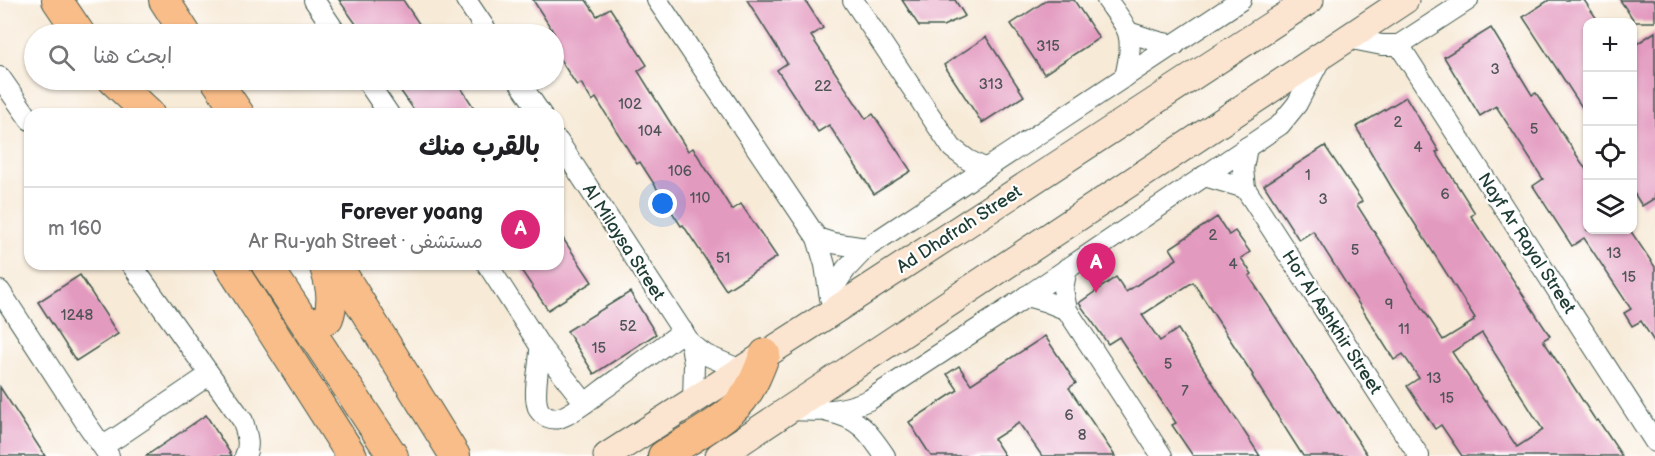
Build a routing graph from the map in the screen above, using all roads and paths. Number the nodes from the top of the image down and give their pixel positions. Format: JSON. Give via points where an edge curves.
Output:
{"nodes":[{"id":1,"x":57,"y":0,"type":"edge"},
{"id":2,"x":164,"y":0,"type":"edge"},
{"id":3,"x":182,"y":0,"type":"edge"},
{"id":4,"x":314,"y":0,"type":"edge"},
{"id":5,"x":466,"y":0,"type":"edge"},
{"id":6,"x":657,"y":0,"type":"edge"},
{"id":7,"x":854,"y":0,"type":"edge"},
{"id":8,"x":1107,"y":0,"type":"edge"},
{"id":9,"x":1241,"y":0,"type":"edge"},
{"id":10,"x":1310,"y":0,"type":"edge"},
{"id":11,"x":1405,"y":0,"type":"edge"},
{"id":12,"x":1468,"y":0,"type":"edge"},
{"id":13,"x":73,"y":24,"type":"edge"},
{"id":14,"x":180,"y":24,"type":"edge"},
{"id":15,"x":194,"y":24,"type":"edge"},
{"id":16,"x":330,"y":24,"type":"edge"},
{"id":17,"x":482,"y":24,"type":"edge"},
{"id":18,"x":1128,"y":32,"type":"junction"},
{"id":19,"x":1347,"y":38,"type":"junction"},
{"id":20,"x":1175,"y":45,"type":"junction"},
{"id":21,"x":1399,"y":45,"type":"junction"},
{"id":22,"x":1323,"y":54,"type":"junction"},
{"id":23,"x":0,"y":77,"type":"edge"},
{"id":24,"x":1125,"y":77,"type":"junction"},
{"id":25,"x":118,"y":90,"type":"edge"},
{"id":26,"x":123,"y":90,"type":"edge"},
{"id":27,"x":223,"y":90,"type":"edge"},
{"id":28,"x":232,"y":90,"type":"edge"},
{"id":29,"x":373,"y":90,"type":"edge"},
{"id":30,"x":525,"y":90,"type":"edge"},
{"id":31,"x":129,"y":108,"type":"edge"},
{"id":32,"x":142,"y":108,"type":"edge"},
{"id":33,"x":235,"y":108,"type":"edge"},
{"id":34,"x":242,"y":108,"type":"edge"},
{"id":35,"x":385,"y":108,"type":"edge"},
{"id":36,"x":537,"y":108,"type":"edge"},
{"id":37,"x":24,"y":111,"type":"edge"},
{"id":38,"x":1247,"y":147,"type":"junction"},
{"id":39,"x":952,"y":148,"type":"junction"},
{"id":40,"x":564,"y":150,"type":"edge"},
{"id":41,"x":986,"y":168,"type":"junction"},
{"id":42,"x":1204,"y":176,"type":"junction"},
{"id":43,"x":1245,"y":188,"type":"junction"},
{"id":44,"x":944,"y":196,"type":"junction"},
{"id":45,"x":817,"y":238,"type":"junction"},
{"id":46,"x":866,"y":248,"type":"junction"},
{"id":47,"x":1067,"y":268,"type":"junction"},
{"id":48,"x":135,"y":270,"type":"edge"},
{"id":49,"x":233,"y":270,"type":"edge"},
{"id":50,"x":270,"y":270,"type":"edge"},
{"id":51,"x":326,"y":270,"type":"edge"},
{"id":52,"x":340,"y":270,"type":"edge"},
{"id":53,"x":491,"y":270,"type":"edge"},
{"id":54,"x":0,"y":291,"type":"edge"},
{"id":55,"x":1026,"y":296,"type":"junction"},
{"id":56,"x":831,"y":302,"type":"junction"},
{"id":57,"x":1067,"y":310,"type":"junction"},
{"id":58,"x":304,"y":320,"type":"junction"},
{"id":59,"x":687,"y":338,"type":"junction"},
{"id":60,"x":540,"y":346,"type":"junction"},
{"id":61,"x":765,"y":354,"type":"junction"},
{"id":62,"x":741,"y":370,"type":"junction"},
{"id":63,"x":209,"y":375,"type":"junction"},
{"id":64,"x":891,"y":386,"type":"junction"},
{"id":65,"x":693,"y":401,"type":"junction"},
{"id":66,"x":585,"y":402,"type":"junction"},
{"id":67,"x":786,"y":410,"type":"junction"},
{"id":68,"x":828,"y":411,"type":"junction"},
{"id":69,"x":871,"y":436,"type":"junction"},
{"id":70,"x":1655,"y":442,"type":"edge"},
{"id":71,"x":448,"y":445,"type":"edge"},
{"id":72,"x":106,"y":451,"type":"edge"},
{"id":73,"x":245,"y":456,"type":"edge"},
{"id":74,"x":352,"y":456,"type":"edge"},
{"id":75,"x":393,"y":456,"type":"edge"},
{"id":76,"x":466,"y":456,"type":"edge"},
{"id":77,"x":607,"y":456,"type":"edge"},
{"id":78,"x":663,"y":456,"type":"edge"},
{"id":79,"x":719,"y":456,"type":"edge"},
{"id":80,"x":885,"y":456,"type":"edge"},
{"id":81,"x":1162,"y":456,"type":"edge"},
{"id":82,"x":1419,"y":456,"type":"edge"}],
"edges":[{"from":1,"to":13,"type":"main road"},
{"from":2,"to":14,"type":"main road"},
{"from":3,"to":15,"type":"street"},
{"from":4,"to":16,"type":"street"},
{"from":5,"to":17,"type":"street"},
{"from":6,"to":45,"type":"street"},
{"from":7,"to":39,"type":"street"},
{"from":8,"to":18,"type":"street"},
{"from":9,"to":20,"type":"street"},
{"from":10,"to":56,"type":"main road","name":"Ad Dhafrah Street"},
{"from":11,"to":19,"type":"main road"},
{"from":12,"to":21,"type":"street"},
{"from":18,"to":20,"type":"street"},
{"from":18,"to":24,"type":"street"},
{"from":19,"to":21,"type":"street"},
{"from":19,"to":22,"type":"main road"},
{"from":20,"to":24,"type":"street"},
{"from":21,"to":70,"type":"street","name":"Nayf Ar Rayal Street"},
{"from":22,"to":38,"type":"street","via":[[1290,114]]},
{"from":22,"to":67,"type":"main road"},
{"from":23,"to":37,"type":"street"},
{"from":24,"to":41,"type":"street"},
{"from":25,"to":31,"type":"main road"},
{"from":26,"to":32,"type":"main road"},
{"from":27,"to":33,"type":"main road"},
{"from":28,"to":34,"type":"street"},
{"from":29,"to":35,"type":"street"},
{"from":30,"to":36,"type":"street"},
{"from":38,"to":42,"type":"street"},
{"from":38,"to":43,"type":"street"},
{"from":39,"to":41,"type":"street"},
{"from":39,"to":44,"type":"street","via":[[953,168]]},
{"from":40,"to":59,"type":"street","name":"Al Milaysa Street"},
{"from":41,"to":44,"type":"street"},
{"from":42,"to":43,"type":"street"},
{"from":42,"to":47,"type":"street"},
{"from":43,"to":82,"type":"street","name":"Hor Al Ashkhir Street"},
{"from":44,"to":46,"type":"street"},
{"from":45,"to":46,"type":"street"},
{"from":45,"to":56,"type":"street"},
{"from":46,"to":56,"type":"street","via":[[846,269]]},
{"from":47,"to":55,"type":"street"},
{"from":47,"to":57,"type":"street","via":[[1063,289]]},
{"from":48,"to":63,"type":"street"},
{"from":49,"to":74,"type":"main road"},
{"from":50,"to":58,"type":"main road"},
{"from":51,"to":58,"type":"main road","via":[[332,306],[328,318],[317,323]]},
{"from":52,"to":71,"type":"main road"},
{"from":53,"to":60,"type":"street"},
{"from":54,"to":72,"type":"street"},
{"from":55,"to":57,"type":"street"},
{"from":55,"to":64,"type":"street"},
{"from":56,"to":61,"type":"main road","name":"Ad Dhafrah Street"},
{"from":57,"to":81,"type":"street"},
{"from":58,"to":75,"type":"main road"},
{"from":59,"to":62,"type":"street","name":"Al Milaysa Street","via":[[706,355]]},
{"from":59,"to":65,"type":"street","name":"Al Milaysa Street","via":[[694,364]]},
{"from":59,"to":66,"type":"street"},
{"from":60,"to":66,"type":"street"},
{"from":60,"to":66,"type":"street","via":[[536,399],[544,416],[559,418]]},
{"from":61,"to":62,"type":"main road","name":"Ad Dhafrah Street"},
{"from":61,"to":78,"type":"main road","via":[[751,387],[731,411]]},
{"from":62,"to":65,"type":"main road","name":"Ad Dhafrah Street"},
{"from":63,"to":72,"type":"street"},
{"from":63,"to":73,"type":"street","via":[[243,421],[248,438]]},
{"from":64,"to":68,"type":"street","via":[[857,405]]},
{"from":64,"to":69,"type":"street","via":[[876,409]]},
{"from":65,"to":77,"type":"main road","name":"Ad Dhafrah Street"},
{"from":67,"to":68,"type":"street"},
{"from":67,"to":79,"type":"main road"},
{"from":68,"to":69,"type":"street","via":[[852,419]]},
{"from":69,"to":80,"type":"street"},
{"from":71,"to":76,"type":"main road"}]}
